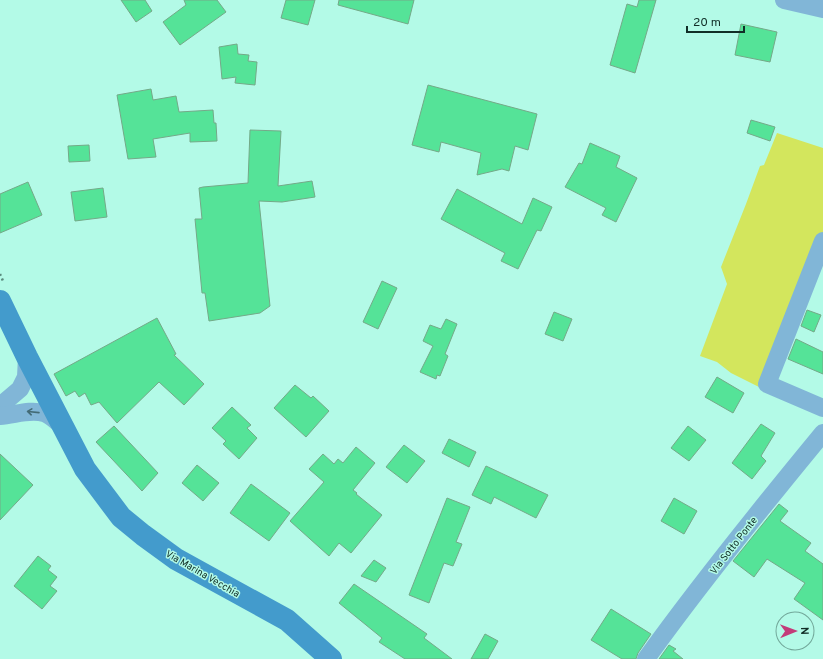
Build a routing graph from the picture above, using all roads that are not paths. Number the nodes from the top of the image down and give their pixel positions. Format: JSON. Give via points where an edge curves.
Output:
{"nodes":[{"id":1,"x":784,"y":0,"type":"edge"},
{"id":2,"x":823,"y":9,"type":"edge"},
{"id":3,"x":823,"y":241,"type":"edge"},
{"id":4,"x":0,"y":301,"type":"edge"},
{"id":5,"x":27,"y":357,"type":"junction"},
{"id":6,"x":0,"y":406,"type":"edge"},
{"id":7,"x":823,"y":408,"type":"edge"},
{"id":8,"x":0,"y":416,"type":"edge"},
{"id":9,"x":62,"y":426,"type":"junction"},
{"id":10,"x":823,"y":433,"type":"edge"},
{"id":11,"x":331,"y":659,"type":"edge"},
{"id":12,"x":646,"y":659,"type":"edge"}],
"edges":[{"from":1,"to":2,"type":"street"},
{"from":3,"to":7,"type":"street","via":[[767,384]]},
{"from":4,"to":5,"type":"main road","name":"Via Marina Vecchia"},
{"from":5,"to":6,"type":"street","via":[[26,377],[20,389]]},
{"from":5,"to":9,"type":"main road","name":"Via Marina Vecchia"},
{"from":9,"to":8,"type":"street","one_way":true,"via":[[46,414],[27,411]]},
{"from":9,"to":11,"type":"main road","name":"Via Marina Vecchia","via":[[85,470],[121,516],[176,559],[287,620]]},
{"from":10,"to":12,"type":"street","name":"Via Sotto Ponte","via":[[753,518]]}]}
